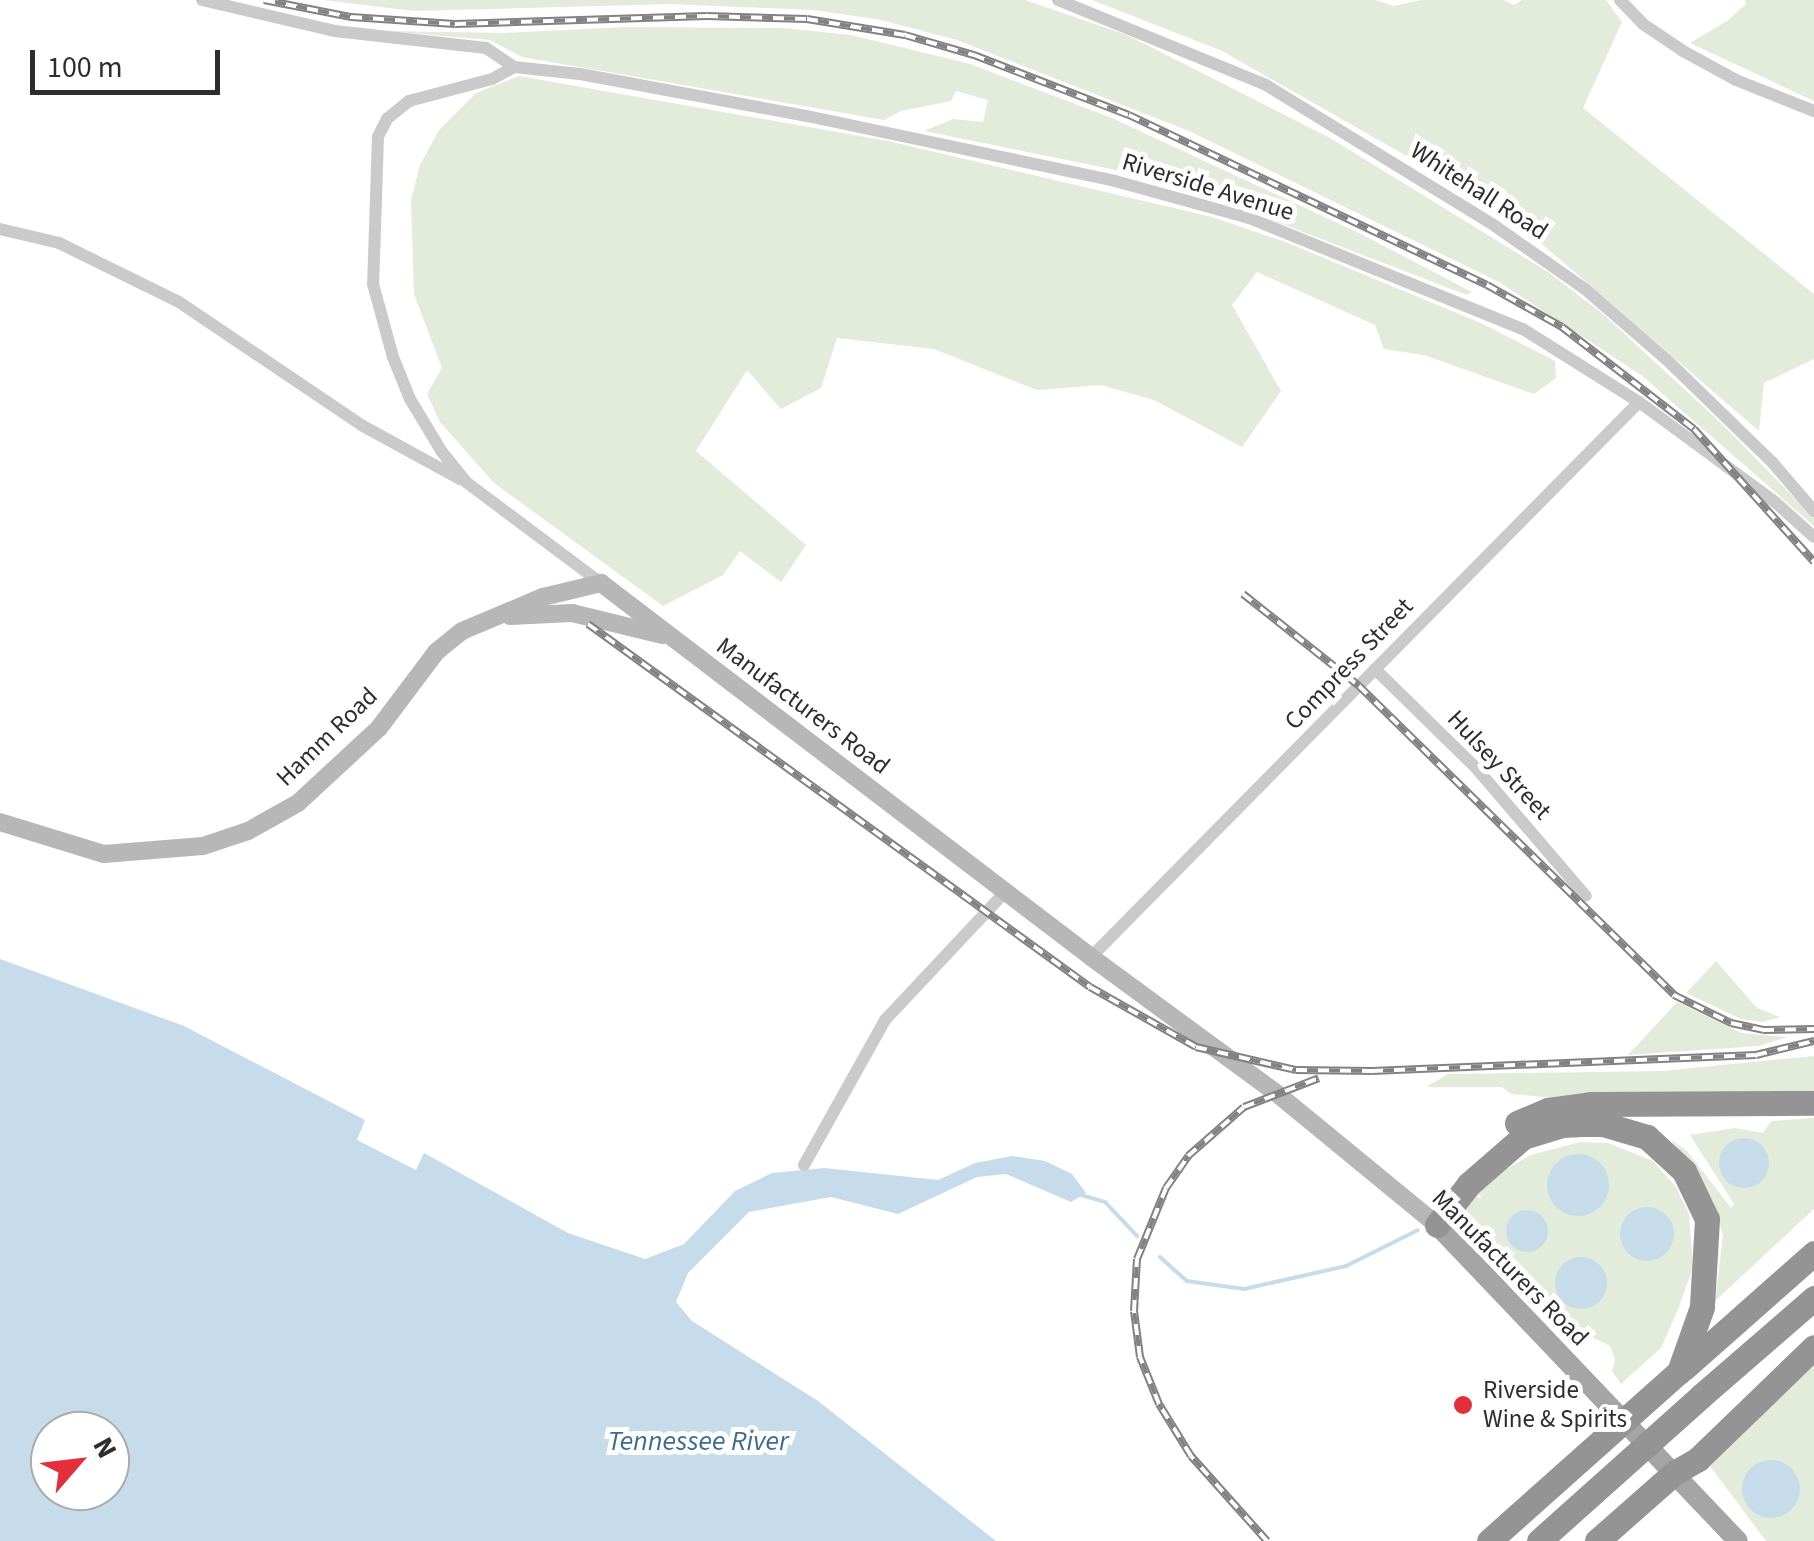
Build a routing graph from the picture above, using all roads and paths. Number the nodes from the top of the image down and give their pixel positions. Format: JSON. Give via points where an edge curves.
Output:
{"nodes":[{"id":1,"x":202,"y":0,"type":"edge"},
{"id":2,"x":1058,"y":0,"type":"edge"},
{"id":3,"x":1620,"y":0,"type":"edge"},
{"id":4,"x":514,"y":67,"type":"junction"},
{"id":5,"x":1814,"y":111,"type":"edge"},
{"id":6,"x":0,"y":228,"type":"edge"},
{"id":7,"x":1639,"y":402,"type":"junction"},
{"id":8,"x":466,"y":482,"type":"junction"},
{"id":9,"x":1814,"y":511,"type":"edge"},
{"id":10,"x":1814,"y":537,"type":"edge"},
{"id":11,"x":601,"y":583,"type":"junction"},
{"id":12,"x":490,"y":618,"type":"junction"},
{"id":13,"x":670,"y":637,"type":"junction"},
{"id":14,"x":1375,"y":669,"type":"junction"},
{"id":15,"x":0,"y":822,"type":"edge"},
{"id":16,"x":1006,"y":891,"type":"junction"},
{"id":17,"x":1586,"y":896,"type":"dead end"},
{"id":18,"x":1091,"y":957,"type":"junction"},
{"id":19,"x":1814,"y":1103,"type":"edge"},
{"id":20,"x":804,"y":1166,"type":"dead end"},
{"id":21,"x":1431,"y":1220,"type":"junction"},
{"id":22,"x":1814,"y":1254,"type":"edge"},
{"id":23,"x":1814,"y":1298,"type":"edge"},
{"id":24,"x":1814,"y":1347,"type":"edge"},
{"id":25,"x":1679,"y":1372,"type":"junction"},
{"id":26,"x":1674,"y":1473,"type":"junction"},
{"id":27,"x":1488,"y":1541,"type":"edge"},
{"id":28,"x":1539,"y":1541,"type":"edge"},
{"id":29,"x":1598,"y":1541,"type":"edge"},
{"id":30,"x":1738,"y":1541,"type":"edge"}],
"edges":[{"from":1,"to":4,"type":"street","via":[[335,31],[486,48]]},
{"from":2,"to":9,"type":"street","name":"Whitehall Road","via":[[1266,85],[1495,226],[1585,289],[1667,360]]},
{"from":3,"to":5,"type":"street","via":[[1683,51]]},
{"from":4,"to":7,"type":"street","name":"Riverside Avenue","via":[[807,116],[1250,218],[1523,329]]},
{"from":4,"to":8,"type":"street","name":"Manufacturers Road","via":[[409,101],[378,137],[373,284],[410,399]]},
{"from":6,"to":8,"type":"street","via":[[59,243],[179,302],[363,426]]},
{"from":7,"to":10,"type":"street","name":"Riverside Avenue"},
{"from":7,"to":14,"type":"street","name":"Compress Street"},
{"from":8,"to":11,"type":"street","name":"Manufacturers Road"},
{"from":11,"to":12,"type":"main road","name":"Hamm Road","via":[[543,596]]},
{"from":11,"to":13,"type":"main road","name":"Manufacturers Road"},
{"from":12,"to":13,"type":"main road","via":[[572,614]]},
{"from":12,"to":15,"type":"main road","name":"Hamm Road","via":[[436,652],[379,728],[298,803],[248,831],[202,846],[104,854]]},
{"from":13,"to":16,"type":"main road","name":"Manufacturers Road"},
{"from":14,"to":17,"type":"street","name":"Hulsey Street","via":[[1477,769]]},
{"from":14,"to":18,"type":"street","name":"Compress Street"},
{"from":16,"to":18,"type":"main road","name":"Manufacturers Road"},
{"from":16,"to":20,"type":"street","via":[[885,1020]]},
{"from":18,"to":21,"type":"main road","name":"Manufacturers Road","via":[[1275,1092]]},
{"from":19,"to":21,"type":"highway","via":[[1548,1110],[1496,1136],[1466,1163]]},
{"from":21,"to":25,"type":"highway","via":[[1523,1138],[1562,1125],[1602,1124],[1647,1137],[1684,1171],[1706,1219],[1702,1306]]},
{"from":21,"to":26,"type":"main road","name":"Manufacturers Road"},
{"from":22,"to":25,"type":"highway"},
{"from":23,"to":28,"type":"highway","bridge":true},
{"from":24,"to":26,"type":"highway"},
{"from":25,"to":27,"type":"highway","bridge":true},
{"from":26,"to":29,"type":"highway"},
{"from":26,"to":30,"type":"main road","name":"Manufacturers Road"}]}
